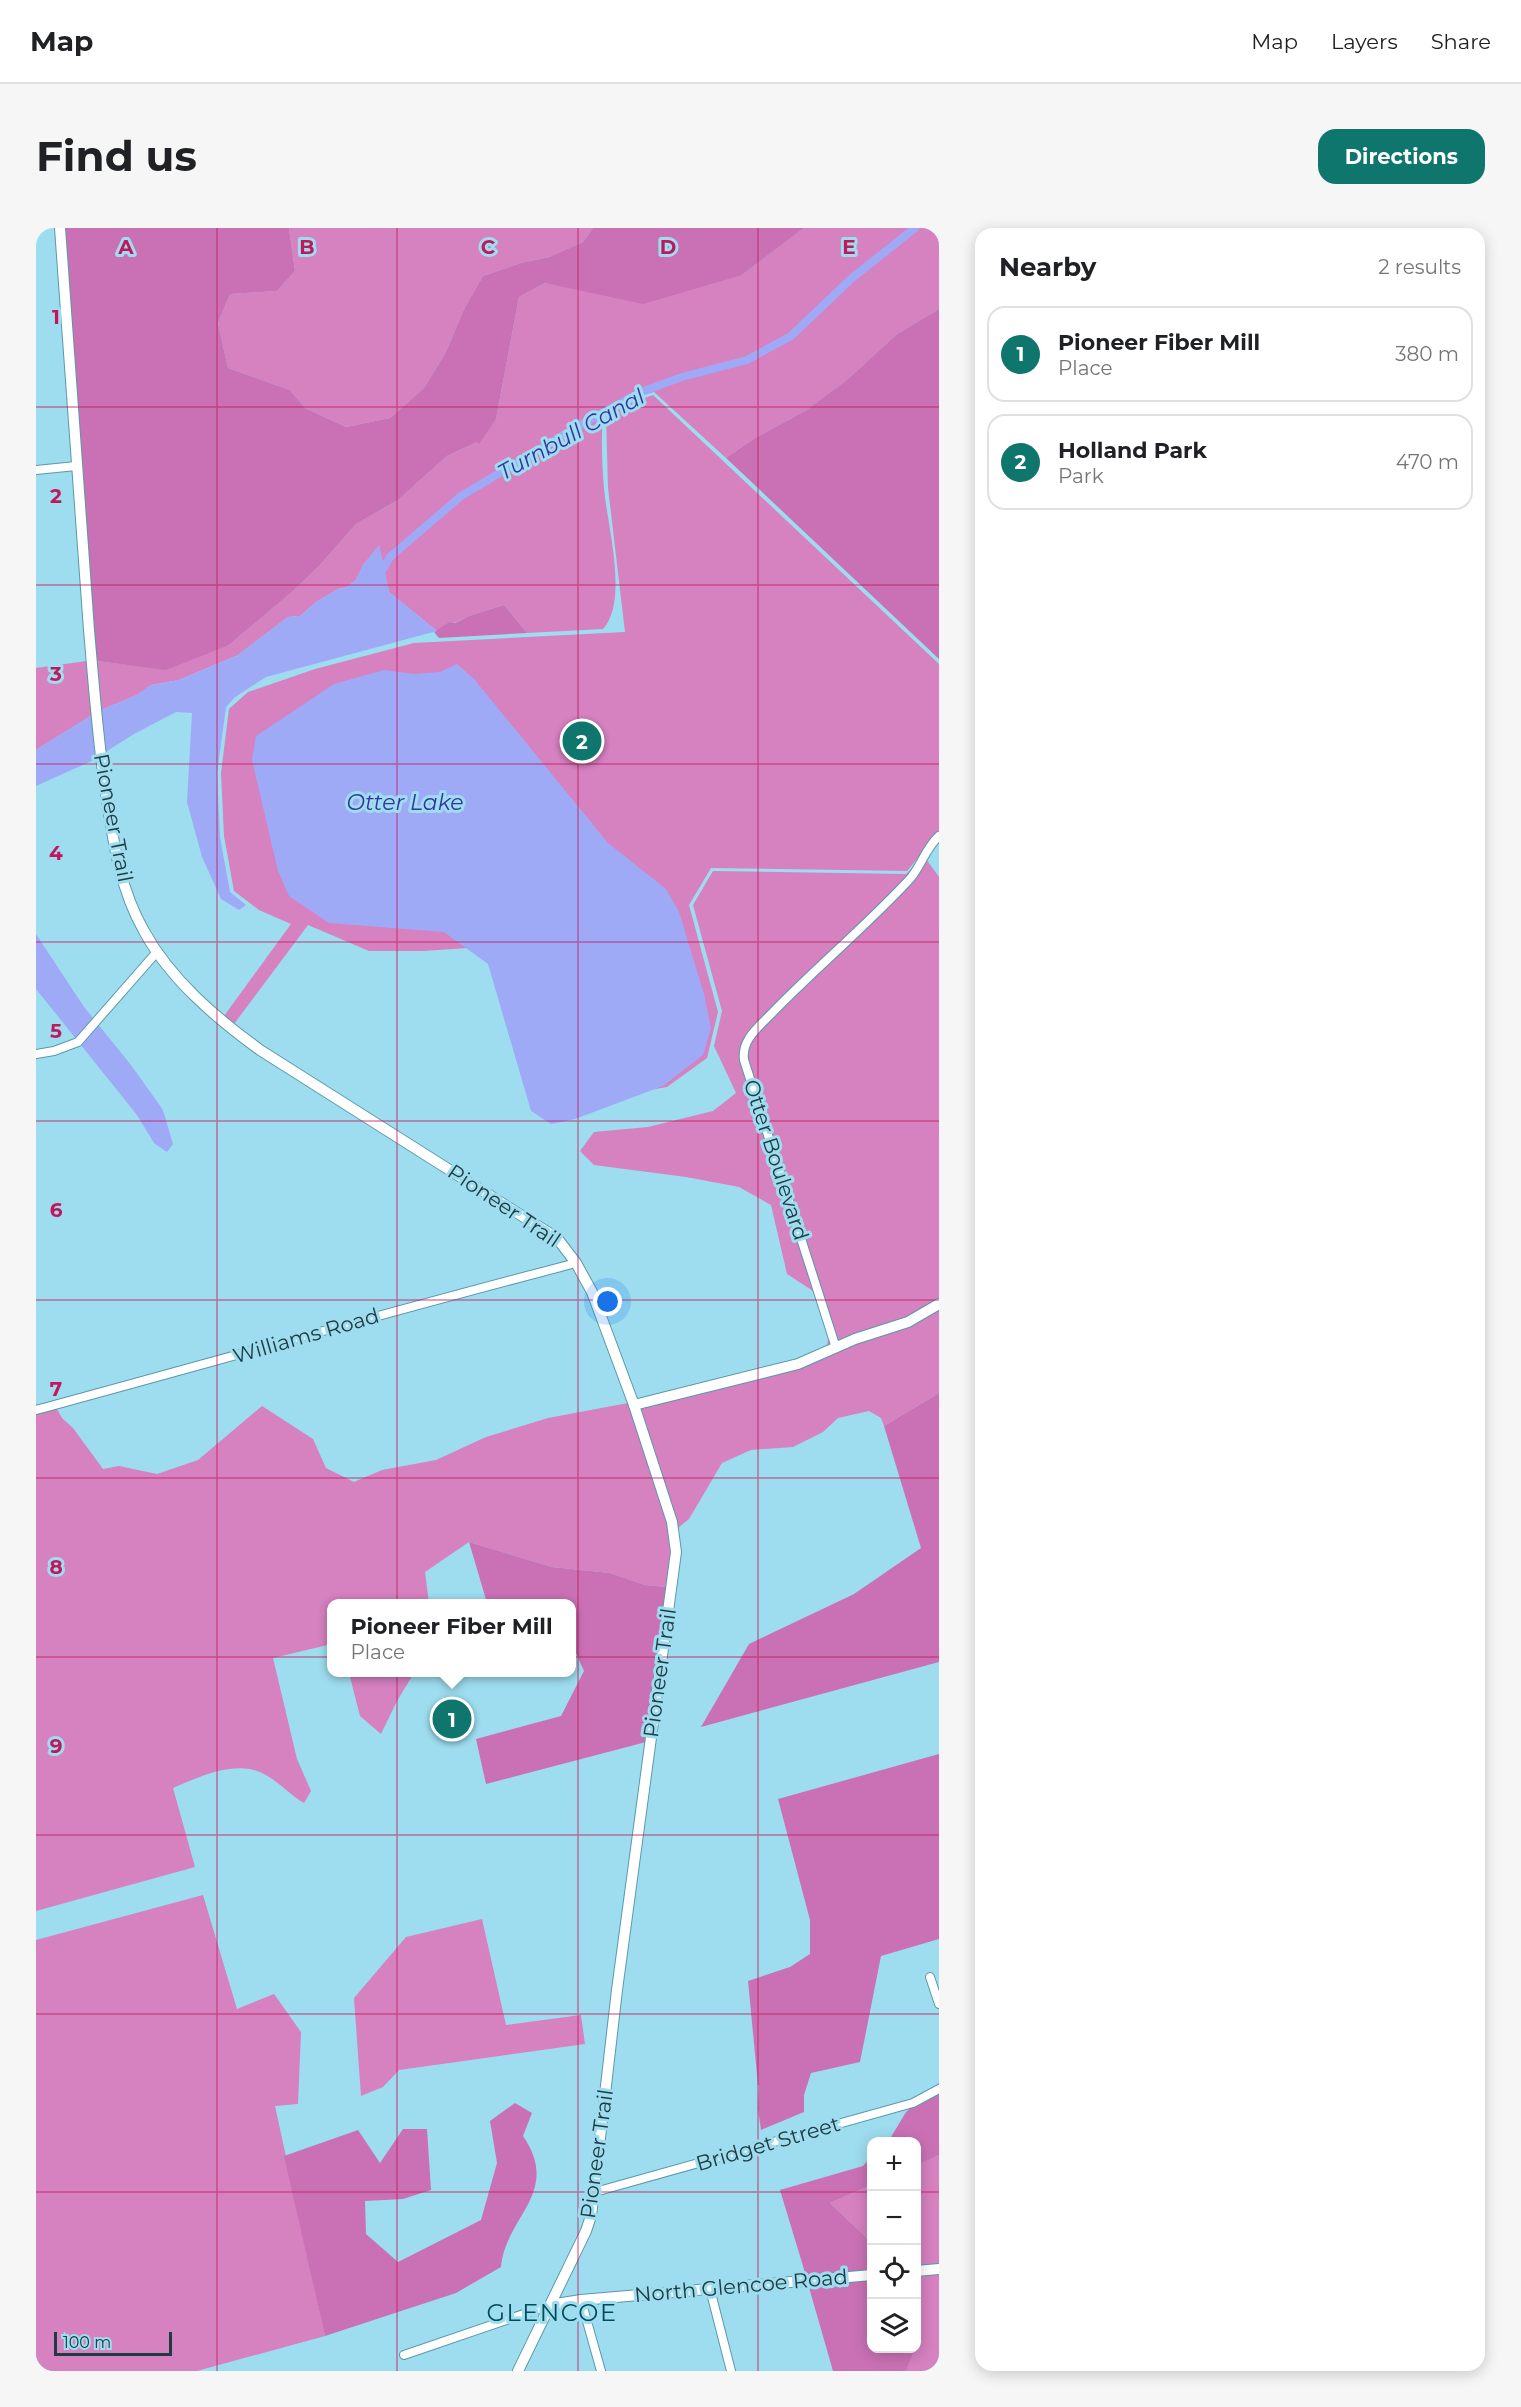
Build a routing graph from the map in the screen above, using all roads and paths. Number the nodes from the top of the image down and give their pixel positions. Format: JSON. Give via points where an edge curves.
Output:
{"nodes":[{"id":1,"x":60,"y":228,"type":"edge"},
{"id":2,"x":76,"y":466,"type":"junction"},
{"id":3,"x":36,"y":470,"type":"edge"},
{"id":4,"x":939,"y":836,"type":"edge"},
{"id":5,"x":156,"y":953,"type":"junction"},
{"id":6,"x":36,"y":1054,"type":"edge"},
{"id":7,"x":576,"y":1263,"type":"junction"},
{"id":8,"x":939,"y":1304,"type":"edge"},
{"id":9,"x":836,"y":1347,"type":"junction"},
{"id":10,"x":634,"y":1405,"type":"junction"},
{"id":11,"x":36,"y":1410,"type":"edge"},
{"id":12,"x":930,"y":1977,"type":"dead end"},
{"id":13,"x":939,"y":2004,"type":"edge"},
{"id":14,"x":939,"y":2089,"type":"edge"},
{"id":15,"x":595,"y":2192,"type":"junction"},
{"id":16,"x":939,"y":2269,"type":"edge"},
{"id":17,"x":921,"y":2271,"type":"edge"},
{"id":18,"x":867,"y":2275,"type":"edge"},
{"id":19,"x":710,"y":2289,"type":"junction"},
{"id":20,"x":581,"y":2300,"type":"junction"},
{"id":21,"x":550,"y":2306,"type":"junction"},
{"id":22,"x":404,"y":2355,"type":"dead end"},
{"id":23,"x":518,"y":2371,"type":"edge"},
{"id":24,"x":601,"y":2371,"type":"edge"},
{"id":25,"x":731,"y":2371,"type":"edge"}],
"edges":[{"from":1,"to":2,"type":"street","name":"Pioneer Trail"},
{"from":2,"to":3,"type":"street"},
{"from":2,"to":5,"type":"street","name":"Pioneer Trail","via":[[100,759],[127,895]]},
{"from":4,"to":9,"type":"street","name":"Otter Boulevard","via":[[928,846],[911,879],[806,978],[742,1048]]},
{"from":5,"to":6,"type":"street","via":[[78,1042]]},
{"from":5,"to":7,"type":"street","name":"Pioneer Trail","via":[[204,1005],[260,1050],[557,1238]]},
{"from":7,"to":10,"type":"street","name":"Pioneer Trail","via":[[592,1292]]},
{"from":7,"to":11,"type":"street","name":"Williams Road"},
{"from":8,"to":9,"type":"street","via":[[908,1322]]},
{"from":9,"to":10,"type":"street","via":[[798,1364]]},
{"from":10,"to":15,"type":"street","name":"Pioneer Trail","via":[[672,1522],[676,1552],[617,1990]]},
{"from":12,"to":13,"type":"street"},
{"from":14,"to":15,"type":"street","name":"Bridget Street","via":[[913,2103]]},
{"from":15,"to":21,"type":"street","name":"Pioneer Trail","via":[[586,2231]]},
{"from":16,"to":17,"type":"street"},
{"from":18,"to":19,"type":"street","name":"North Glencoe Road"},
{"from":19,"to":20,"type":"street","name":"North Glencoe Road"},
{"from":19,"to":25,"type":"street"},
{"from":20,"to":21,"type":"street","name":"North Glencoe Road"},
{"from":20,"to":24,"type":"street"},
{"from":21,"to":22,"type":"street","name":"North Glencoe Road"},
{"from":21,"to":23,"type":"street","name":"Pioneer Trail"}]}
